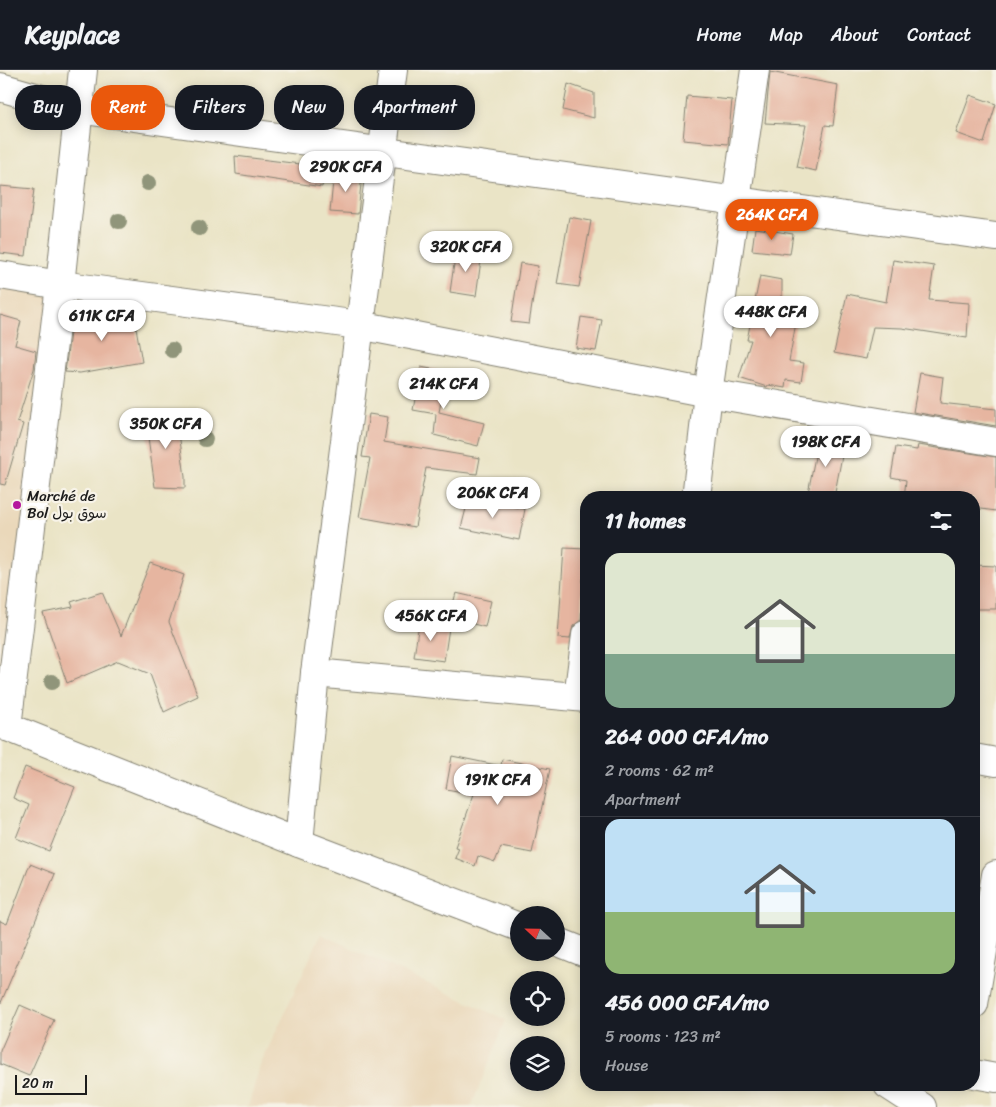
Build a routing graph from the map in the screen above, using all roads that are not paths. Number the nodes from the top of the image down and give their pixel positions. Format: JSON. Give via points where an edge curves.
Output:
{"nodes":[{"id":1,"x":83,"y":70,"type":"edge"},
{"id":2,"x":393,"y":70,"type":"edge"},
{"id":3,"x":755,"y":70,"type":"edge"},
{"id":4,"x":81,"y":85,"type":"edge"},
{"id":5,"x":0,"y":86,"type":"edge"},
{"id":6,"x":15,"y":90,"type":"edge"},
{"id":7,"x":81,"y":110,"type":"edge"},
{"id":8,"x":75,"y":130,"type":"edge"},
{"id":9,"x":383,"y":152,"type":"junction"},
{"id":10,"x":737,"y":201,"type":"junction"},
{"id":11,"x":996,"y":237,"type":"edge"},
{"id":12,"x":0,"y":275,"type":"edge"},
{"id":13,"x":60,"y":286,"type":"junction"},
{"id":14,"x":359,"y":325,"type":"junction"},
{"id":15,"x":708,"y":393,"type":"junction"},
{"id":16,"x":996,"y":442,"type":"edge"},
{"id":17,"x":697,"y":491,"type":"edge"},
{"id":18,"x":315,"y":673,"type":"junction"},
{"id":19,"x":580,"y":698,"type":"edge"},
{"id":20,"x":4,"y":726,"type":"edge"},
{"id":21,"x":980,"y":759,"type":"edge"},
{"id":22,"x":996,"y":762,"type":"edge"},
{"id":23,"x":299,"y":844,"type":"junction"},
{"id":24,"x":996,"y":875,"type":"edge"},
{"id":25,"x":510,"y":924,"type":"edge"},
{"id":26,"x":565,"y":945,"type":"edge"},
{"id":27,"x":580,"y":951,"type":"edge"},
{"id":28,"x":980,"y":969,"type":"edge"},
{"id":29,"x":980,"y":1075,"type":"edge"},
{"id":30,"x":996,"y":1078,"type":"edge"},
{"id":31,"x":897,"y":1091,"type":"edge"},
{"id":32,"x":922,"y":1107,"type":"edge"}],
"edges":[{"from":1,"to":4,"type":"street"},
{"from":2,"to":9,"type":"street"},
{"from":3,"to":10,"type":"street"},
{"from":5,"to":6,"type":"street"},
{"from":7,"to":9,"type":"street"},
{"from":8,"to":13,"type":"street"},
{"from":9,"to":10,"type":"street"},
{"from":9,"to":14,"type":"street"},
{"from":10,"to":11,"type":"street"},
{"from":10,"to":15,"type":"street"},
{"from":12,"to":13,"type":"street"},
{"from":13,"to":14,"type":"street"},
{"from":13,"to":20,"type":"street"},
{"from":14,"to":15,"type":"street"},
{"from":14,"to":18,"type":"street"},
{"from":15,"to":16,"type":"street"},
{"from":15,"to":17,"type":"street"},
{"from":18,"to":19,"type":"street"},
{"from":18,"to":23,"type":"street"},
{"from":20,"to":23,"type":"street"},
{"from":21,"to":22,"type":"street"},
{"from":23,"to":25,"type":"street"},
{"from":24,"to":28,"type":"street"},
{"from":26,"to":27,"type":"street"},
{"from":29,"to":30,"type":"street"},
{"from":31,"to":32,"type":"street"}]}
